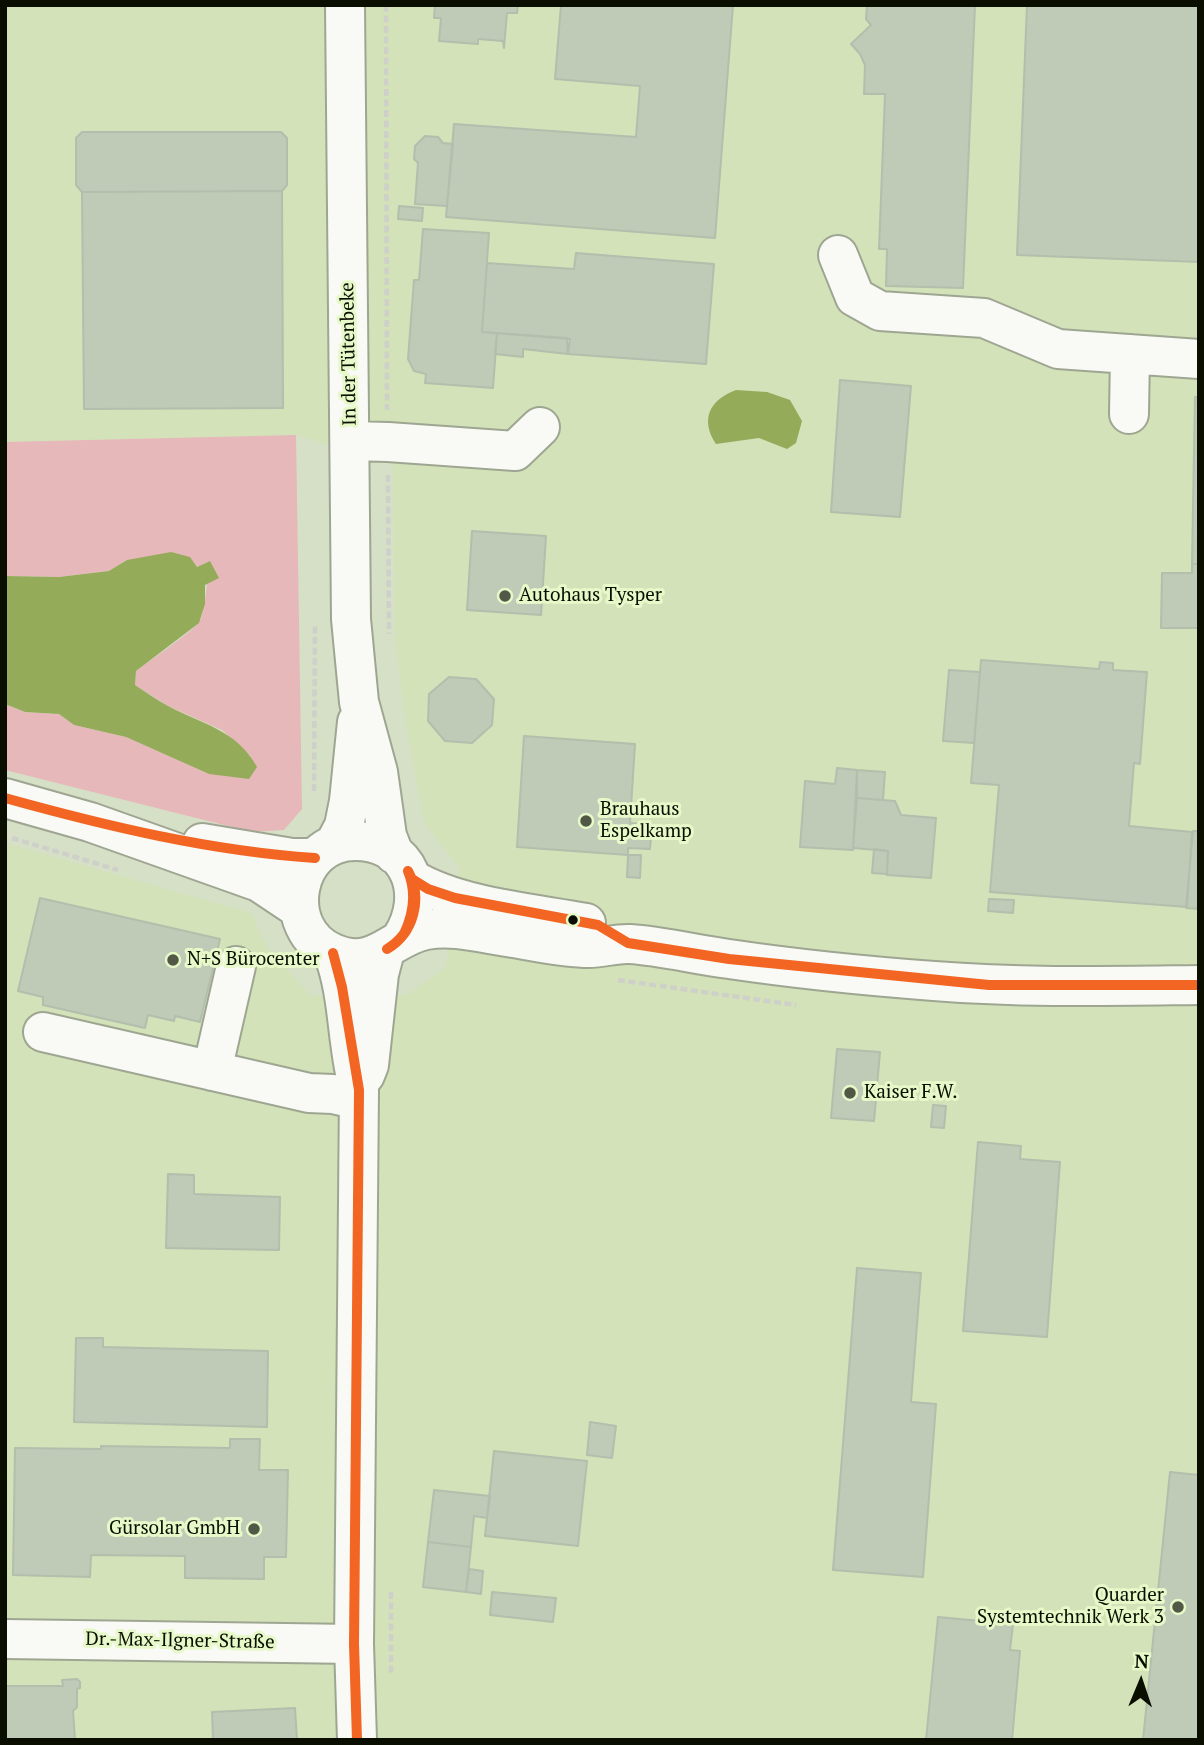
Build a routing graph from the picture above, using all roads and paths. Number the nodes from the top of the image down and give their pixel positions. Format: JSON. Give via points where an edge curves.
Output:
{"nodes":[{"id":1,"x":345,"y":5,"type":"edge"},
{"id":2,"x":386,"y":5,"type":"edge"},
{"id":3,"x":838,"y":255,"type":"dead end"},
{"id":4,"x":1130,"y":354,"type":"junction"},
{"id":5,"x":1199,"y":359,"type":"edge"},
{"id":6,"x":1129,"y":414,"type":"dead end"},
{"id":7,"x":540,"y":427,"type":"dead end"},
{"id":8,"x":350,"y":441,"type":"junction"},
{"id":9,"x":388,"y":442,"type":"junction"},
{"id":10,"x":389,"y":643,"type":"dead end"},
{"id":11,"x":359,"y":702,"type":"junction"},
{"id":12,"x":5,"y":798,"type":"edge"},
{"id":13,"x":90,"y":822,"type":"junction"},
{"id":14,"x":324,"y":851,"type":"junction"},
{"id":15,"x":403,"y":866,"type":"junction"},
{"id":16,"x":298,"y":908,"type":"junction"},
{"id":17,"x":628,"y":943,"type":"junction"},
{"id":18,"x":393,"y":944,"type":"junction"},
{"id":19,"x":333,"y":953,"type":"junction"},
{"id":20,"x":236,"y":966,"type":"dead end"},
{"id":21,"x":1199,"y":985,"type":"edge"},
{"id":22,"x":43,"y":1032,"type":"dead end"},
{"id":23,"x":212,"y":1071,"type":"junction"},
{"id":24,"x":359,"y":1095,"type":"junction"},
{"id":25,"x":5,"y":1639,"type":"edge"},
{"id":26,"x":354,"y":1644,"type":"junction"},
{"id":27,"x":358,"y":1740,"type":"edge"}],
"edges":[{"from":1,"to":8,"type":"street","name":"In der Tütenbeke"},
{"from":2,"to":9,"type":"path"},
{"from":3,"to":4,"type":"street","via":[[855,298],[880,311],[984,318],[1058,349]]},
{"from":4,"to":5,"type":"street"},
{"from":4,"to":6,"type":"street"},
{"from":7,"to":9,"type":"street","via":[[515,451]]},
{"from":8,"to":9,"type":"street"},
{"from":8,"to":11,"type":"street","name":"In der Tütenbeke","via":[[351,618]]},
{"from":9,"to":10,"type":"path"},
{"from":11,"to":14,"type":"street","name":"In der Tütenbeke","via":[[344,826]]},
{"from":11,"to":15,"type":"street","name":"In der Tütenbeke","via":[[378,772],[387,836]]},
{"from":12,"to":13,"type":"street"},
{"from":13,"to":14,"type":"street","via":[[269,855]]},
{"from":13,"to":16,"type":"street","via":[[259,882]]},
{"from":14,"to":15,"type":"street","via":[[349,841],[365,841],[381,845]]},
{"from":14,"to":16,"type":"street","via":[[301,878]]},
{"from":15,"to":17,"type":"street","via":[[428,889],[454,898],[598,925]]},
{"from":15,"to":18,"type":"street","via":[[416,894],[415,909],[410,924]]},
{"from":16,"to":19,"type":"street","via":[[310,935]]},
{"from":17,"to":18,"type":"street","via":[[589,948],[452,929],[426,930]]},
{"from":17,"to":21,"type":"street","via":[[776,965],[989,985]]},
{"from":18,"to":19,"type":"street","via":[[362,958]]},
{"from":18,"to":24,"type":"street","via":[[379,974],[369,1065]]},
{"from":19,"to":24,"type":"street","via":[[341,974]]},
{"from":20,"to":23,"type":"street"},
{"from":22,"to":23,"type":"street"},
{"from":23,"to":24,"type":"street","via":[[309,1093]]},
{"from":24,"to":26,"type":"street"},
{"from":25,"to":26,"type":"street","name":"Dr.-Max-Ilgner-Straße"},
{"from":26,"to":27,"type":"street"}]}
